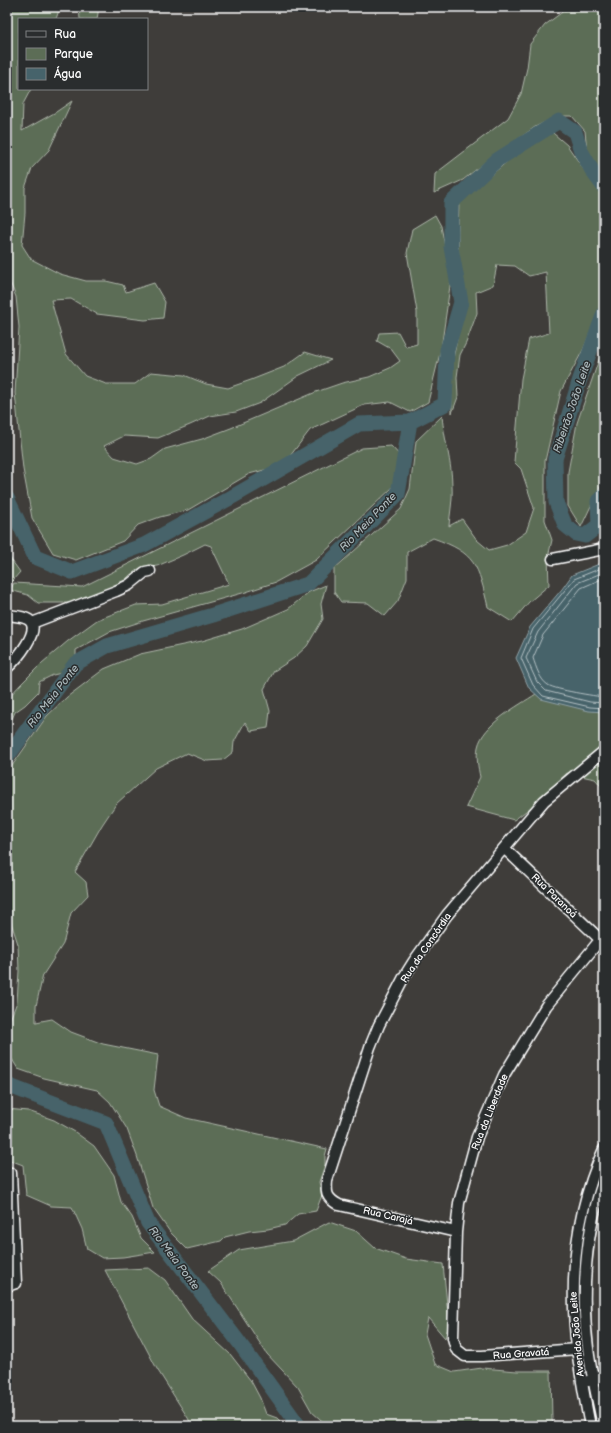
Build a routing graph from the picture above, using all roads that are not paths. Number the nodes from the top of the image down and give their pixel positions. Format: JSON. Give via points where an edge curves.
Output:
{"nodes":[{"id":1,"x":604,"y":549,"type":"edge"},
{"id":2,"x":553,"y":559,"type":"dead end"},
{"id":3,"x":150,"y":571,"type":"dead end"},
{"id":4,"x":7,"y":615,"type":"edge"},
{"id":5,"x":32,"y":623,"type":"junction"},
{"id":6,"x":7,"y":668,"type":"edge"},
{"id":7,"x":604,"y":751,"type":"edge"},
{"id":8,"x":504,"y":848,"type":"junction"},
{"id":9,"x":602,"y":942,"type":"edge"},
{"id":10,"x":604,"y":1149,"type":"edge"},
{"id":11,"x":7,"y":1172,"type":"edge"},
{"id":12,"x":604,"y":1180,"type":"edge"},
{"id":13,"x":326,"y":1193,"type":"joint"},
{"id":14,"x":456,"y":1232,"type":"junction"},
{"id":15,"x":7,"y":1286,"type":"edge"},
{"id":16,"x":577,"y":1349,"type":"junction"},
{"id":17,"x":465,"y":1356,"type":"joint"},
{"id":18,"x":604,"y":1373,"type":"edge"},
{"id":19,"x":593,"y":1380,"type":"junction"},
{"id":20,"x":582,"y":1382,"type":"junction"},
{"id":21,"x":590,"y":1426,"type":"edge"},
{"id":22,"x":603,"y":1426,"type":"edge"}],
"edges":[{"from":1,"to":2,"type":"street"},
{"from":3,"to":5,"type":"street","via":[[116,591]]},
{"from":4,"to":5,"type":"street","via":[[28,619]]},
{"from":5,"to":6,"type":"street","via":[[33,628],[27,644]]},
{"from":7,"to":8,"type":"street","name":"Rua da Concórdia","via":[[544,800]]},
{"from":8,"to":9,"type":"street","name":"Rua Paranoá"},
{"from":8,"to":13,"type":"street","name":"Rua da Concórdia","via":[[446,915],[404,977],[370,1048],[327,1180]]},
{"from":9,"to":14,"type":"street","name":"Rua da Liberdade","via":[[546,1006],[504,1075],[477,1137],[459,1203]]},
{"from":10,"to":16,"type":"street","name":"Avenida João Leite","via":[[584,1205],[576,1250],[573,1282]]},
{"from":11,"to":15,"type":"street","via":[[11,1173],[16,1283]]},
{"from":12,"to":19,"type":"street","name":"Avenida João Leite","via":[[587,1251],[585,1282],[585,1316]]},
{"from":13,"to":14,"type":"street","name":"Rua Carajá","via":[[331,1201],[339,1205]]},
{"from":14,"to":17,"type":"street","name":"Rua da Liberdade","via":[[453,1338],[456,1349]]},
{"from":16,"to":17,"type":"street","name":"Rua Gravatá"},
{"from":16,"to":20,"type":"street","name":"Avenida João Leite"},
{"from":18,"to":19,"type":"street"},
{"from":19,"to":20,"type":"street"},
{"from":19,"to":22,"type":"street","name":"Avenida João Leite"},
{"from":20,"to":21,"type":"street","name":"Avenida João Leite"}]}
